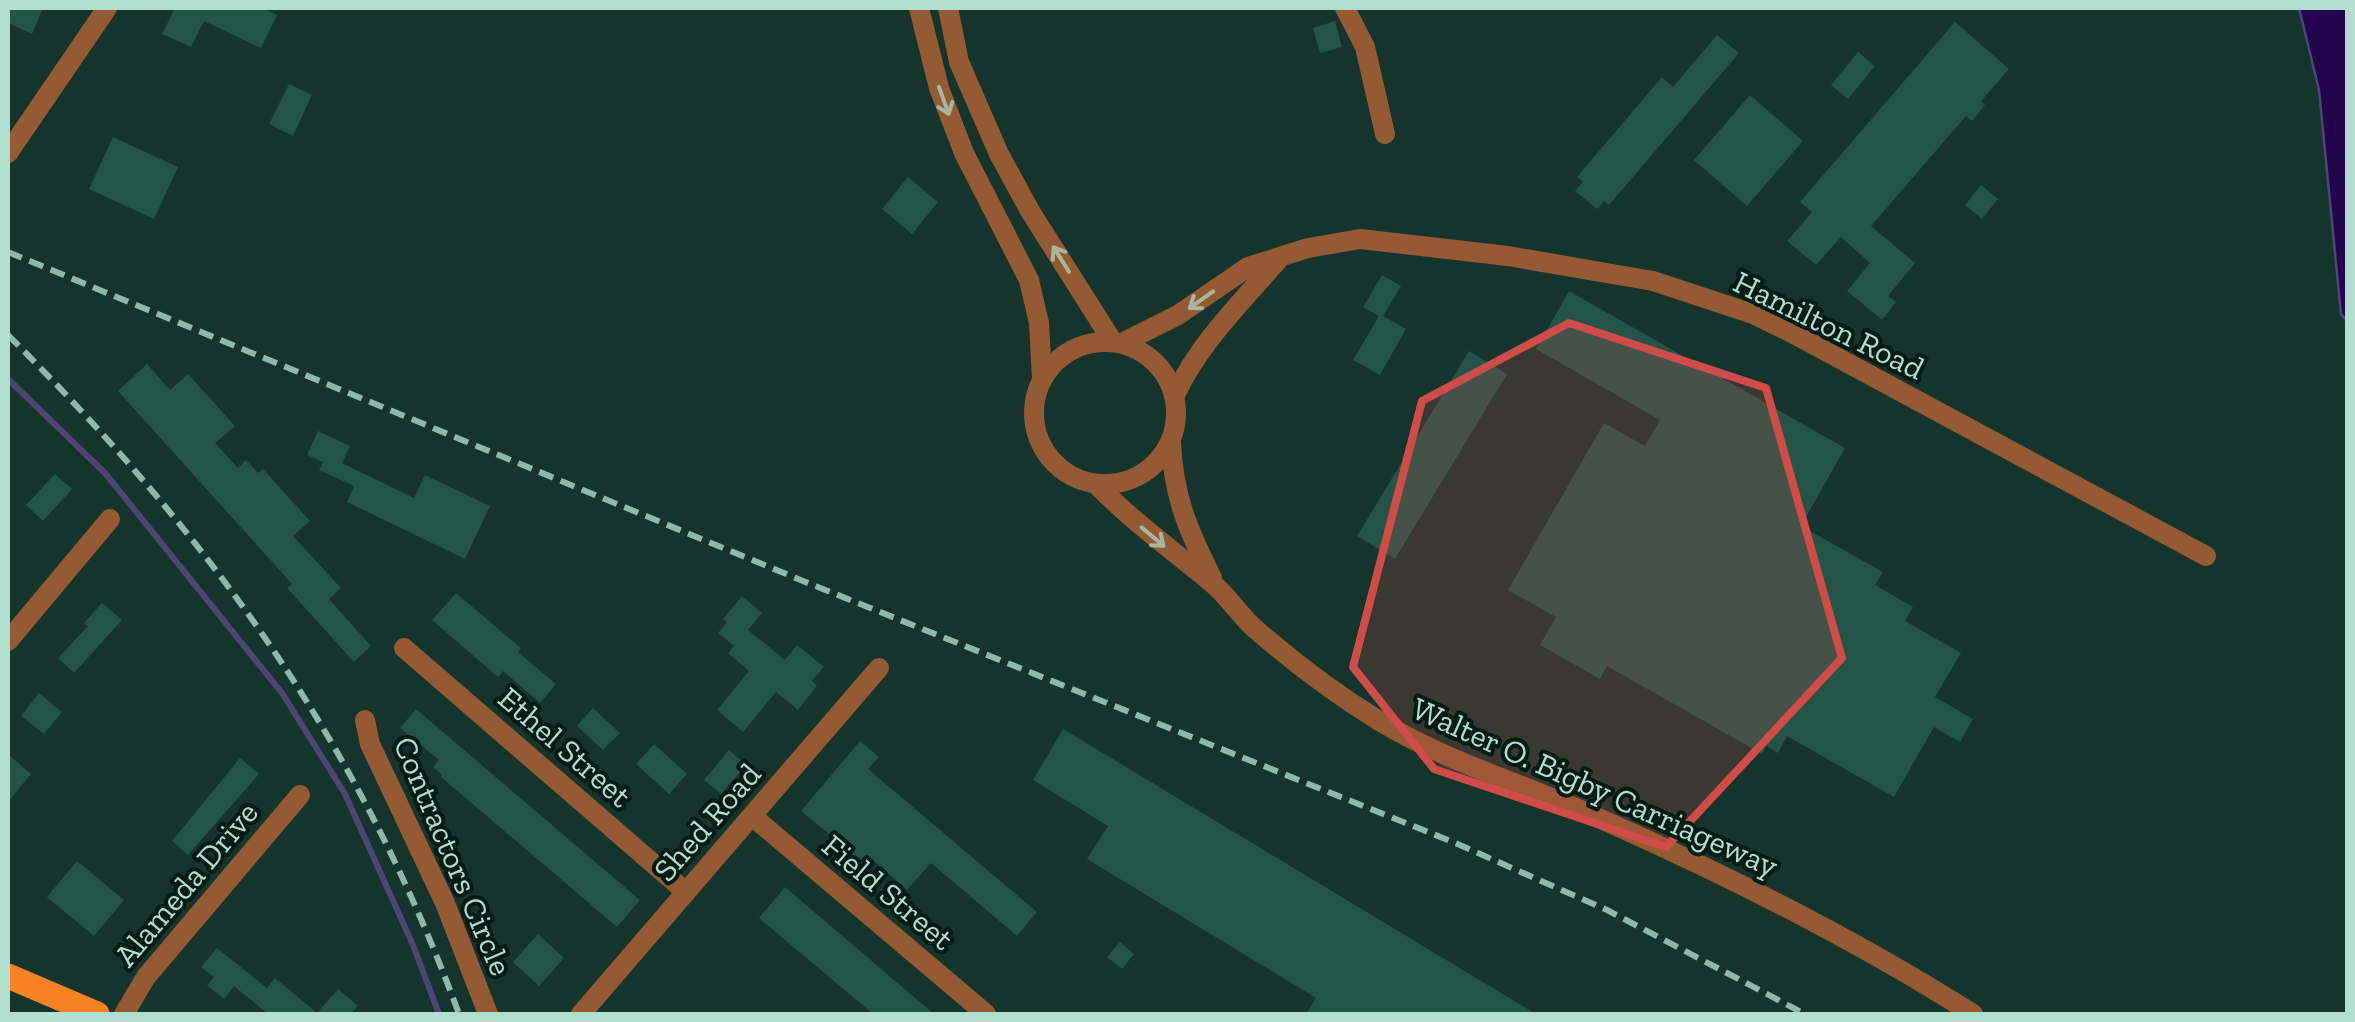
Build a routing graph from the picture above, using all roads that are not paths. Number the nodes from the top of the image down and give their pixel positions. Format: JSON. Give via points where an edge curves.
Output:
{"nodes":[{"id":1,"x":107,"y":8,"type":"edge"},
{"id":2,"x":918,"y":8,"type":"edge"},
{"id":3,"x":948,"y":8,"type":"edge"},
{"id":4,"x":1345,"y":8,"type":"edge"},
{"id":5,"x":1386,"y":134,"type":"dead end"},
{"id":6,"x":8,"y":153,"type":"edge"},
{"id":7,"x":1278,"y":260,"type":"junction"},
{"id":8,"x":1118,"y":342,"type":"junction"},
{"id":9,"x":1042,"y":380,"type":"junction"},
{"id":10,"x":1175,"y":395,"type":"junction"},
{"id":11,"x":1171,"y":441,"type":"junction"},
{"id":12,"x":1096,"y":484,"type":"junction"},
{"id":13,"x":110,"y":519,"type":"dead end"},
{"id":14,"x":2206,"y":556,"type":"dead end"},
{"id":15,"x":1214,"y":585,"type":"junction"},
{"id":16,"x":8,"y":641,"type":"edge"},
{"id":17,"x":404,"y":648,"type":"dead end"},
{"id":18,"x":879,"y":668,"type":"dead end"},
{"id":19,"x":365,"y":720,"type":"dead end"},
{"id":20,"x":300,"y":795,"type":"dead end"},
{"id":21,"x":752,"y":816,"type":"junction"},
{"id":22,"x":686,"y":892,"type":"junction"},
{"id":23,"x":8,"y":976,"type":"edge"},
{"id":24,"x":97,"y":1014,"type":"edge"},
{"id":25,"x":124,"y":1014,"type":"edge"},
{"id":26,"x":488,"y":1014,"type":"edge"},
{"id":27,"x":581,"y":1014,"type":"edge"},
{"id":28,"x":986,"y":1014,"type":"edge"},
{"id":29,"x":1972,"y":1014,"type":"edge"}],
"edges":[{"from":1,"to":6,"type":"street"},
{"from":2,"to":9,"type":"street","one_way":true,"via":[[964,153],[1032,290]]},
{"from":8,"to":3,"type":"street","one_way":true,"via":[[999,154],[959,62]]},
{"from":4,"to":5,"type":"street","via":[[1364,46]]},
{"from":7,"to":8,"type":"street","name":"Hamilton Road","one_way":true,"via":[[1248,267],[1178,315]]},
{"from":7,"to":10,"type":"street","name":"Hamilton Road","via":[[1220,323]]},
{"from":7,"to":14,"type":"street","name":"Hamilton Road","via":[[1360,239],[1653,282],[1792,333]]},
{"from":8,"to":9,"type":"street","via":[[1072,350]]},
{"from":8,"to":10,"type":"street","via":[[1152,358]]},
{"from":9,"to":12,"type":"street","via":[[1034,401],[1041,446],[1055,465]]},
{"from":10,"to":11,"type":"street"},
{"from":11,"to":12,"type":"street","via":[[1141,475]]},
{"from":11,"to":15,"type":"street","name":"Walter O. Bigby Carriageway","via":[[1178,503]]},
{"from":12,"to":15,"type":"street","name":"Walter O. Bigby Carriageway","one_way":true},
{"from":13,"to":16,"type":"street"},
{"from":15,"to":29,"type":"street","name":"Walter O. Bigby Carriageway","via":[[1317,680],[1383,723],[1730,878]]},
{"from":17,"to":22,"type":"street","name":"Ethel Street"},
{"from":18,"to":21,"type":"street","name":"Shed Road"},
{"from":19,"to":26,"type":"street","name":"Contractors Circle"},
{"from":20,"to":25,"type":"street","name":"Alameda Drive","via":[[146,977]]},
{"from":21,"to":22,"type":"street","name":"Shed Road"},
{"from":21,"to":28,"type":"street","name":"Field Street"},
{"from":22,"to":27,"type":"street","name":"Shed Road"},
{"from":23,"to":24,"type":"main road"}]}
